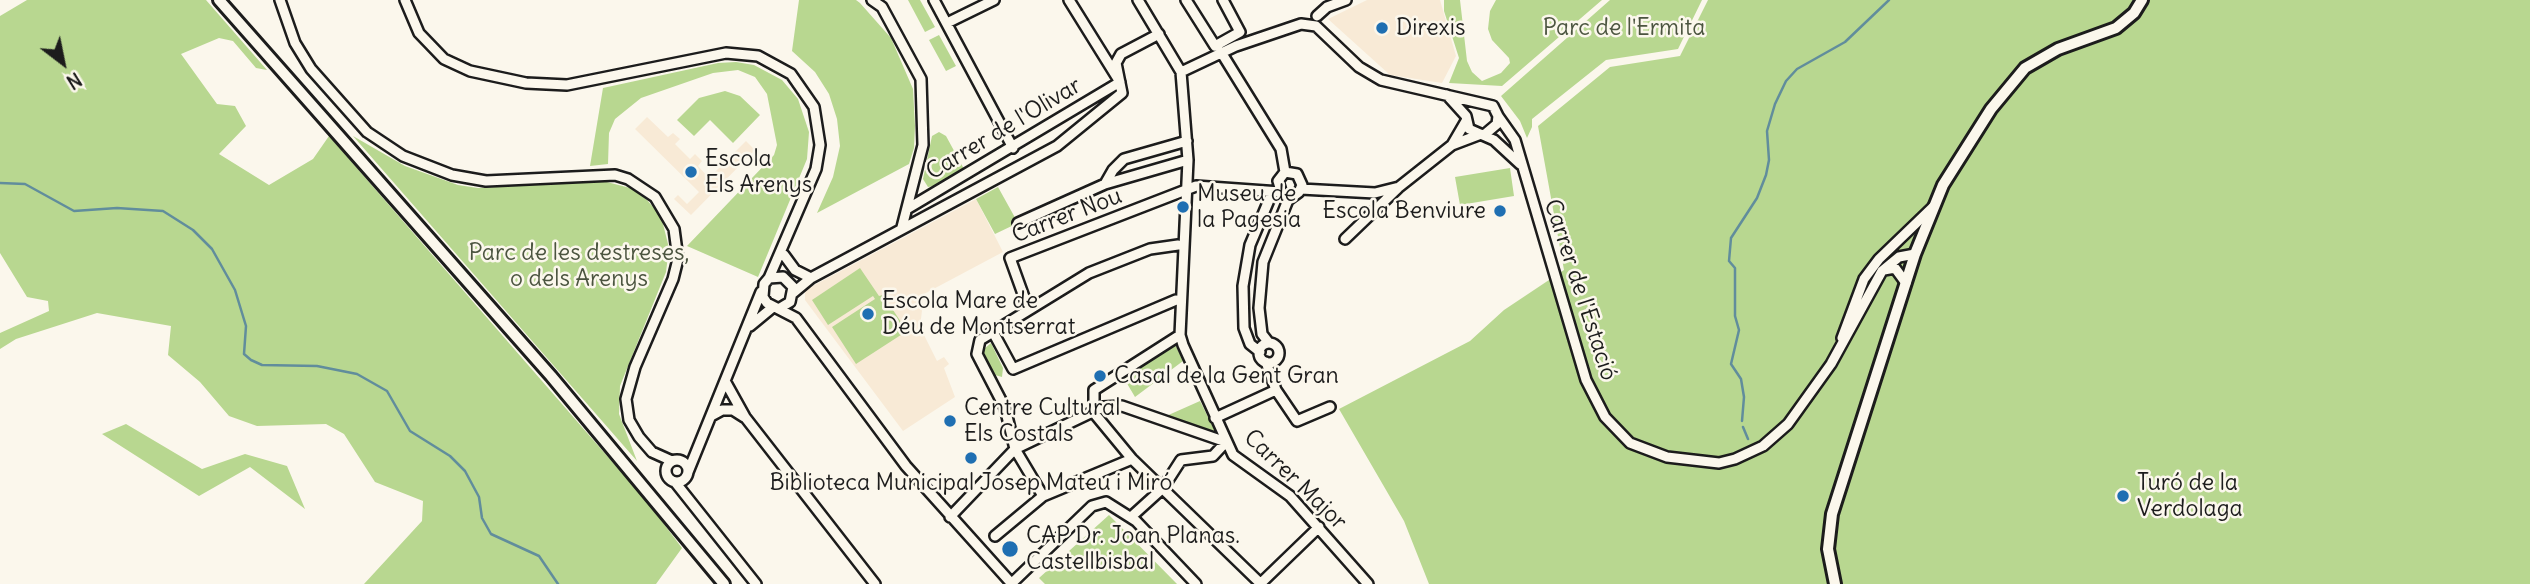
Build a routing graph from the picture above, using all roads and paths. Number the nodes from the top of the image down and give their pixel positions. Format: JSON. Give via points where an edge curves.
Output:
{"nodes":[{"id":1,"x":219,"y":0,"type":"edge"},
{"id":2,"x":280,"y":0,"type":"edge"},
{"id":3,"x":405,"y":0,"type":"edge"},
{"id":4,"x":872,"y":0,"type":"edge"},
{"id":5,"x":934,"y":0,"type":"edge"},
{"id":6,"x":994,"y":0,"type":"edge"},
{"id":7,"x":1069,"y":0,"type":"edge"},
{"id":8,"x":1138,"y":0,"type":"edge"},
{"id":9,"x":1186,"y":0,"type":"edge"},
{"id":10,"x":1223,"y":0,"type":"edge"},
{"id":11,"x":1346,"y":0,"type":"edge"},
{"id":12,"x":2142,"y":0,"type":"edge"},
{"id":13,"x":1326,"y":4,"type":"edge"},
{"id":14,"x":1313,"y":22,"type":"junction"},
{"id":15,"x":947,"y":23,"type":"junction"},
{"id":16,"x":1159,"y":34,"type":"junction"},
{"id":17,"x":1217,"y":49,"type":"junction"},
{"id":18,"x":1181,"y":72,"type":"junction"},
{"id":19,"x":1120,"y":82,"type":"junction"},
{"id":20,"x":1447,"y":94,"type":"junction"},
{"id":21,"x":1478,"y":102,"type":"junction"},
{"id":22,"x":1498,"y":116,"type":"junction"},
{"id":23,"x":1466,"y":119,"type":"junction"},
{"id":24,"x":1483,"y":134,"type":"junction"},
{"id":25,"x":1187,"y":141,"type":"junction"},
{"id":26,"x":1452,"y":145,"type":"junction"},
{"id":27,"x":1013,"y":148,"type":"junction"},
{"id":28,"x":1188,"y":160,"type":"junction"},
{"id":29,"x":1521,"y":166,"type":"junction"},
{"id":30,"x":1285,"y":172,"type":"junction"},
{"id":31,"x":1105,"y":184,"type":"junction"},
{"id":32,"x":1399,"y":187,"type":"junction"},
{"id":33,"x":1187,"y":189,"type":"junction"},
{"id":34,"x":1301,"y":189,"type":"junction"},
{"id":35,"x":1276,"y":192,"type":"junction"},
{"id":36,"x":1292,"y":196,"type":"junction"},
{"id":37,"x":1933,"y":207,"type":"junction"},
{"id":38,"x":906,"y":213,"type":"junction"},
{"id":39,"x":921,"y":221,"type":"junction"},
{"id":40,"x":1018,"y":223,"type":"dead end"},
{"id":41,"x":902,"y":227,"type":"junction"},
{"id":42,"x":789,"y":234,"type":"junction"},
{"id":43,"x":1345,"y":239,"type":"dead end"},
{"id":44,"x":1178,"y":245,"type":"dead end"},
{"id":45,"x":1895,"y":245,"type":"junction"},
{"id":46,"x":1915,"y":254,"type":"junction"},
{"id":47,"x":784,"y":255,"type":"junction"},
{"id":48,"x":1882,"y":271,"type":"junction"},
{"id":49,"x":769,"y":278,"type":"junction"},
{"id":50,"x":785,"y":278,"type":"junction"},
{"id":51,"x":811,"y":278,"type":"junction"},
{"id":52,"x":1906,"y":283,"type":"junction"},
{"id":53,"x":762,"y":290,"type":"junction"},
{"id":54,"x":792,"y":298,"type":"junction"},
{"id":55,"x":1177,"y":300,"type":"dead end"},
{"id":56,"x":776,"y":307,"type":"junction"},
{"id":57,"x":1028,"y":308,"type":"junction"},
{"id":58,"x":796,"y":318,"type":"junction"},
{"id":59,"x":749,"y":327,"type":"junction"},
{"id":60,"x":993,"y":331,"type":"junction"},
{"id":61,"x":1180,"y":335,"type":"junction"},
{"id":62,"x":1269,"y":343,"type":"junction"},
{"id":63,"x":1840,"y":346,"type":"junction"},
{"id":64,"x":1260,"y":352,"type":"junction"},
{"id":65,"x":1266,"y":362,"type":"junction"},
{"id":66,"x":726,"y":381,"type":"junction"},
{"id":67,"x":1276,"y":390,"type":"junction"},
{"id":68,"x":1330,"y":407,"type":"dead end"},
{"id":69,"x":1094,"y":413,"type":"junction"},
{"id":70,"x":711,"y":416,"type":"junction"},
{"id":71,"x":745,"y":418,"type":"junction"},
{"id":72,"x":1215,"y":418,"type":"junction"},
{"id":73,"x":700,"y":442,"type":"junction"},
{"id":74,"x":1226,"y":442,"type":"junction"},
{"id":75,"x":1015,"y":449,"type":"junction"},
{"id":76,"x":1132,"y":459,"type":"junction"},
{"id":77,"x":675,"y":461,"type":"junction"},
{"id":78,"x":687,"y":475,"type":"junction"},
{"id":79,"x":675,"y":482,"type":"junction"},
{"id":80,"x":1163,"y":488,"type":"junction"},
{"id":81,"x":1043,"y":496,"type":"junction"},
{"id":82,"x":694,"y":506,"type":"junction"},
{"id":83,"x":950,"y":517,"type":"junction"},
{"id":84,"x":1130,"y":517,"type":"junction"},
{"id":85,"x":1319,"y":527,"type":"junction"},
{"id":86,"x":995,"y":536,"type":"dead end"},
{"id":87,"x":724,"y":584,"type":"edge"},
{"id":88,"x":756,"y":584,"type":"edge"},
{"id":89,"x":875,"y":584,"type":"edge"},
{"id":90,"x":1012,"y":584,"type":"edge"},
{"id":91,"x":1196,"y":584,"type":"edge"},
{"id":92,"x":1260,"y":584,"type":"edge"},
{"id":93,"x":1368,"y":584,"type":"edge"},
{"id":94,"x":1835,"y":584,"type":"edge"}],
"edges":[{"from":1,"to":87,"type":"street","via":[[551,376]]},
{"from":2,"to":77,"type":"street","via":[[295,43],[311,69],[367,132],[402,156],[452,175],[486,181],[615,175],[655,197],[674,229],[678,259],[626,400],[629,420],[648,449]]},
{"from":3,"to":42,"type":"street","via":[[419,33],[444,59],[470,71],[537,85],[566,85],[726,53],[758,56],[780,66],[810,99],[820,136],[816,169]]},
{"from":4,"to":38,"type":"street","via":[[882,7],[921,79],[923,145]]},
{"from":5,"to":15,"type":"street"},
{"from":6,"to":15,"type":"street"},
{"from":7,"to":19,"type":"street"},
{"from":8,"to":16,"type":"street"},
{"from":9,"to":17,"type":"street"},
{"from":10,"to":17,"type":"street","via":[[1240,32]]},
{"from":11,"to":13,"type":"street"},
{"from":12,"to":37,"type":"street","via":[[2116,28],[2047,54],[2017,76],[1991,109]]},
{"from":13,"to":14,"type":"street"},
{"from":14,"to":17,"type":"street"},
{"from":14,"to":20,"type":"street","name":"Carrer de l'Estació","via":[[1359,67],[1381,80]]},
{"from":15,"to":27,"type":"street"},
{"from":16,"to":18,"type":"street"},
{"from":16,"to":19,"type":"street","name":"Carrer de l'Olivar","via":[[1121,54],[1116,63]]},
{"from":17,"to":18,"type":"street"},
{"from":17,"to":30,"type":"street","via":[[1281,149]]},
{"from":18,"to":25,"type":"street"},
{"from":19,"to":27,"type":"street","name":"Carrer de l'Olivar"},
{"from":19,"to":39,"type":"street","name":"Carrer de l'Olivar","via":[[1118,99],[1057,146]]},
{"from":20,"to":21,"type":"street","name":"Carrer de l'Estació"},
{"from":20,"to":23,"type":"street","name":"Carrer de l'Estació"},
{"from":21,"to":22,"type":"street","name":"Carrer de l'Estació","via":[[1493,106]]},
{"from":21,"to":23,"type":"street","via":[[1470,107]]},
{"from":22,"to":24,"type":"street","via":[[1492,131]]},
{"from":22,"to":29,"type":"street","name":"Carrer de l'Estació","via":[[1515,140]]},
{"from":23,"to":24,"type":"street","name":"Carrer de l'Estació","via":[[1469,129]]},
{"from":23,"to":26,"type":"street"},
{"from":24,"to":26,"type":"street"},
{"from":24,"to":29,"type":"street","name":"Carrer de l'Estació"},
{"from":25,"to":28,"type":"street"},
{"from":25,"to":31,"type":"street","via":[[1124,159]]},
{"from":26,"to":32,"type":"street"},
{"from":27,"to":38,"type":"street","name":"Carrer de l'Olivar"},
{"from":28,"to":31,"type":"street"},
{"from":28,"to":33,"type":"street"},
{"from":29,"to":63,"type":"street","name":"Carrer de l'Estació","via":[[1586,380],[1605,416],[1630,443],[1667,457],[1719,463],[1735,460],[1763,446],[1788,424]]},
{"from":30,"to":34,"type":"street","via":[[1300,177]]},
{"from":30,"to":35,"type":"street"},
{"from":31,"to":40,"type":"street"},
{"from":32,"to":34,"type":"street","via":[[1375,193]]},
{"from":32,"to":43,"type":"street"},
{"from":33,"to":35,"type":"street"},
{"from":33,"to":57,"type":"street","name":"Carrer Nou","via":[[1010,258]]},
{"from":33,"to":61,"type":"street"},
{"from":34,"to":36,"type":"street"},
{"from":35,"to":36,"type":"street"},
{"from":35,"to":64,"type":"street","via":[[1250,245],[1243,286],[1244,328],[1250,344]]},
{"from":36,"to":62,"type":"street","via":[[1263,261],[1259,308],[1262,334]]},
{"from":37,"to":45,"type":"street","name":"Carrer de l'Estació"},
{"from":37,"to":46,"type":"street"},
{"from":38,"to":39,"type":"street"},
{"from":38,"to":41,"type":"street"},
{"from":39,"to":41,"type":"street","name":"Carrer de l'Olivar"},
{"from":41,"to":51,"type":"street","name":"Carrer de l'Olivar"},
{"from":42,"to":47,"type":"street"},
{"from":42,"to":49,"type":"street"},
{"from":44,"to":57,"type":"street","via":[[1150,249],[1089,273]]},
{"from":45,"to":46,"type":"street"},
{"from":45,"to":63,"type":"street","name":"Carrer de l'Estació","via":[[1864,279]]},
{"from":46,"to":48,"type":"street","via":[[1899,257]]},
{"from":46,"to":52,"type":"street"},
{"from":47,"to":50,"type":"street"},
{"from":47,"to":51,"type":"street","via":[[795,271]]},
{"from":48,"to":52,"type":"street","via":[[1895,268]]},
{"from":48,"to":63,"type":"street","name":"Carrer de l'Estació"},
{"from":49,"to":50,"type":"street"},
{"from":49,"to":53,"type":"street"},
{"from":50,"to":51,"type":"street","name":"Carrer de l'Olivar"},
{"from":50,"to":54,"type":"street"},
{"from":51,"to":54,"type":"street","name":"Carrer de l'Olivar"},
{"from":52,"to":94,"type":"street","via":[[1832,514],[1828,549]]},
{"from":53,"to":56,"type":"street","via":[[763,298]]},
{"from":53,"to":59,"type":"street"},
{"from":54,"to":56,"type":"street"},
{"from":54,"to":58,"type":"street"},
{"from":55,"to":60,"type":"street","via":[[1013,369]]},
{"from":56,"to":58,"type":"street"},
{"from":56,"to":59,"type":"street"},
{"from":57,"to":60,"type":"street"},
{"from":58,"to":83,"type":"street","via":[[898,456]]},
{"from":59,"to":66,"type":"street"},
{"from":60,"to":75,"type":"street","via":[[980,340],[977,354],[1005,408]]},
{"from":61,"to":69,"type":"street","via":[[1094,390]]},
{"from":61,"to":72,"type":"street","name":"Carrer Major"},
{"from":62,"to":64,"type":"street"},
{"from":62,"to":65,"type":"street","via":[[1277,346],[1279,356]]},
{"from":64,"to":65,"type":"street"},
{"from":65,"to":67,"type":"street"},
{"from":66,"to":70,"type":"street"},
{"from":66,"to":71,"type":"street"},
{"from":67,"to":68,"type":"street","via":[[1297,421]]},
{"from":67,"to":72,"type":"street"},
{"from":69,"to":74,"type":"street","via":[[1103,407],[1122,406]]},
{"from":69,"to":75,"type":"street"},
{"from":69,"to":76,"type":"street"},
{"from":70,"to":71,"type":"street","via":[[733,410]]},
{"from":70,"to":73,"type":"street"},
{"from":71,"to":89,"type":"street"},
{"from":72,"to":74,"type":"street","name":"Carrer Major"},
{"from":73,"to":77,"type":"street"},
{"from":73,"to":78,"type":"street"},
{"from":74,"to":80,"type":"street","via":[[1213,456],[1181,460]]},
{"from":74,"to":85,"type":"street","name":"Carrer Major","via":[[1233,455],[1290,496]]},
{"from":75,"to":81,"type":"street"},
{"from":75,"to":83,"type":"street"},
{"from":76,"to":80,"type":"street"},
{"from":76,"to":81,"type":"street"},
{"from":77,"to":78,"type":"street","via":[[684,463]]},
{"from":77,"to":79,"type":"street","via":[[666,473]]},
{"from":78,"to":79,"type":"street"},
{"from":78,"to":82,"type":"street"},
{"from":79,"to":82,"type":"street"},
{"from":80,"to":84,"type":"street"},
{"from":80,"to":92,"type":"street"},
{"from":81,"to":86,"type":"street"},
{"from":82,"to":88,"type":"street"},
{"from":83,"to":90,"type":"street"},
{"from":84,"to":90,"type":"street","via":[[1106,502],[1092,506]]},
{"from":84,"to":91,"type":"street"},
{"from":85,"to":92,"type":"street"},
{"from":85,"to":93,"type":"street","name":"Carrer Major"}]}
